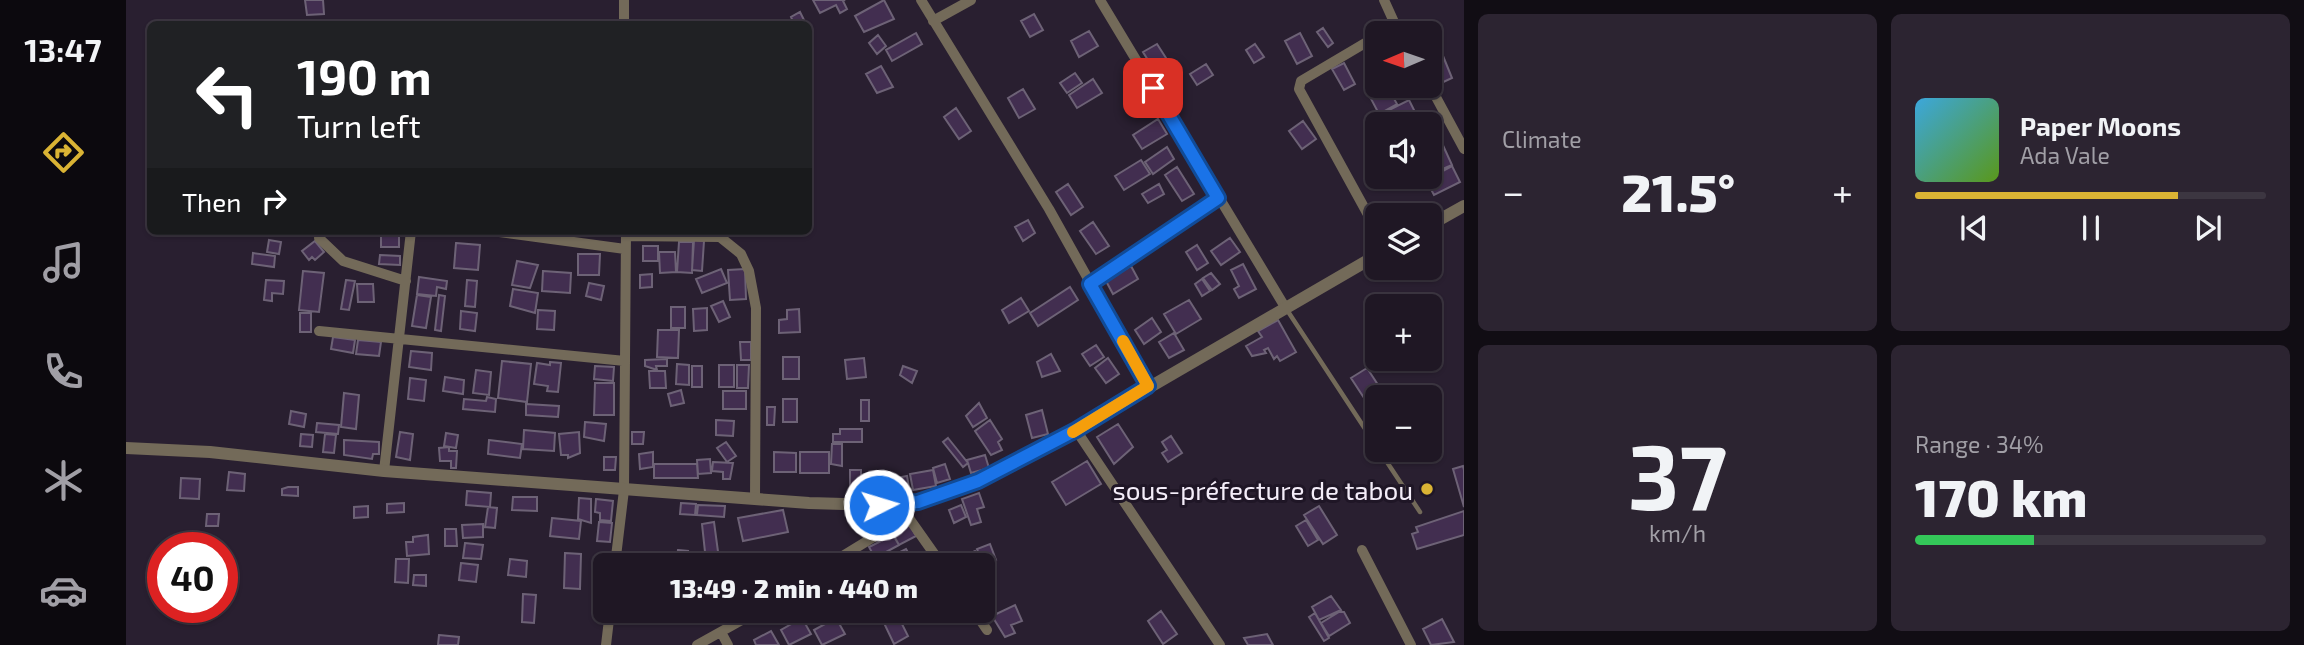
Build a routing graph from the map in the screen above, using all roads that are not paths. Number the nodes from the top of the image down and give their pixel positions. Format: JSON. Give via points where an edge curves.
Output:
{"nodes":[{"id":1,"x":624,"y":0,"type":"edge"},
{"id":2,"x":921,"y":0,"type":"edge"},
{"id":3,"x":971,"y":0,"type":"edge"},
{"id":4,"x":1100,"y":0,"type":"edge"},
{"id":5,"x":1384,"y":0,"type":"edge"},
{"id":6,"x":624,"y":21,"type":"edge"},
{"id":7,"x":1393,"y":21,"type":"edge"},
{"id":8,"x":933,"y":22,"type":"junction"},
{"id":9,"x":1365,"y":42,"type":"edge"},
{"id":10,"x":1436,"y":98,"type":"edge"},
{"id":11,"x":1464,"y":149,"type":"edge"},
{"id":12,"x":1218,"y":198,"type":"junction"},
{"id":13,"x":1464,"y":206,"type":"edge"},
{"id":14,"x":1365,"y":209,"type":"edge"},
{"id":15,"x":1442,"y":218,"type":"edge"},
{"id":16,"x":411,"y":235,"type":"edge"},
{"id":17,"x":522,"y":235,"type":"edge"},
{"id":18,"x":626,"y":235,"type":"edge"},
{"id":19,"x":657,"y":235,"type":"edge"},
{"id":20,"x":319,"y":238,"type":"dead end"},
{"id":21,"x":625,"y":249,"type":"junction"},
{"id":22,"x":1365,"y":262,"type":"edge"},
{"id":23,"x":406,"y":281,"type":"junction"},
{"id":24,"x":1090,"y":284,"type":"junction"},
{"id":25,"x":1285,"y":307,"type":"junction"},
{"id":26,"x":319,"y":331,"type":"dead end"},
{"id":27,"x":400,"y":338,"type":"junction"},
{"id":28,"x":625,"y":361,"type":"junction"},
{"id":29,"x":1148,"y":386,"type":"junction"},
{"id":30,"x":1365,"y":428,"type":"edge"},
{"id":31,"x":1076,"y":430,"type":"junction"},
{"id":32,"x":126,"y":448,"type":"edge"},
{"id":33,"x":1387,"y":462,"type":"edge"},
{"id":34,"x":384,"y":471,"type":"junction"},
{"id":35,"x":624,"y":490,"type":"junction"},
{"id":36,"x":755,"y":499,"type":"junction"},
{"id":37,"x":918,"y":502,"type":"junction"},
{"id":38,"x":1420,"y":512,"type":"dead end"},
{"id":39,"x":906,"y":514,"type":"junction"},
{"id":40,"x":1362,"y":550,"type":"dead end"},
{"id":41,"x":616,"y":553,"type":"edge"},
{"id":42,"x":846,"y":553,"type":"edge"},
{"id":43,"x":934,"y":553,"type":"edge"},
{"id":44,"x":609,"y":623,"type":"edge"},
{"id":45,"x":737,"y":623,"type":"edge"},
{"id":46,"x":982,"y":623,"type":"edge"},
{"id":47,"x":987,"y":630,"type":"dead end"},
{"id":48,"x":721,"y":632,"type":"junction"},
{"id":49,"x":606,"y":645,"type":"edge"},
{"id":50,"x":697,"y":645,"type":"edge"},
{"id":51,"x":728,"y":645,"type":"edge"},
{"id":52,"x":1220,"y":645,"type":"edge"},
{"id":53,"x":1411,"y":645,"type":"edge"}],
"edges":[{"from":1,"to":6,"type":"street"},
{"from":2,"to":8,"type":"street"},
{"from":3,"to":8,"type":"street"},
{"from":4,"to":12,"type":"street"},
{"from":5,"to":7,"type":"street"},
{"from":8,"to":24,"type":"street"},
{"from":9,"to":14,"type":"street","via":[[1301,81],[1299,89]]},
{"from":10,"to":11,"type":"street"},
{"from":12,"to":24,"type":"street"},
{"from":12,"to":25,"type":"street"},
{"from":13,"to":15,"type":"street"},
{"from":16,"to":23,"type":"street"},
{"from":17,"to":21,"type":"street"},
{"from":18,"to":21,"type":"street"},
{"from":19,"to":36,"type":"street","via":[[720,237],[741,254],[749,271],[756,308]]},
{"from":20,"to":23,"type":"street","via":[[343,261]]},
{"from":21,"to":28,"type":"street"},
{"from":22,"to":25,"type":"street"},
{"from":23,"to":27,"type":"street"},
{"from":24,"to":29,"type":"street"},
{"from":25,"to":29,"type":"street"},
{"from":25,"to":30,"type":"lane"},
{"from":26,"to":27,"type":"street"},
{"from":27,"to":28,"type":"street"},
{"from":27,"to":34,"type":"street"},
{"from":28,"to":35,"type":"street"},
{"from":29,"to":31,"type":"street"},
{"from":31,"to":37,"type":"street","via":[[978,481]]},
{"from":31,"to":52,"type":"street"},
{"from":32,"to":34,"type":"street"},
{"from":33,"to":38,"type":"lane"},
{"from":34,"to":35,"type":"street"},
{"from":35,"to":36,"type":"street"},
{"from":35,"to":41,"type":"street"},
{"from":36,"to":37,"type":"street","via":[[879,505]]},
{"from":37,"to":39,"type":"street"},
{"from":39,"to":42,"type":"street"},
{"from":39,"to":43,"type":"street"},
{"from":40,"to":53,"type":"street"},
{"from":44,"to":49,"type":"street"},
{"from":45,"to":48,"type":"street"},
{"from":46,"to":47,"type":"street"},
{"from":48,"to":50,"type":"street"},
{"from":48,"to":51,"type":"street"}]}
